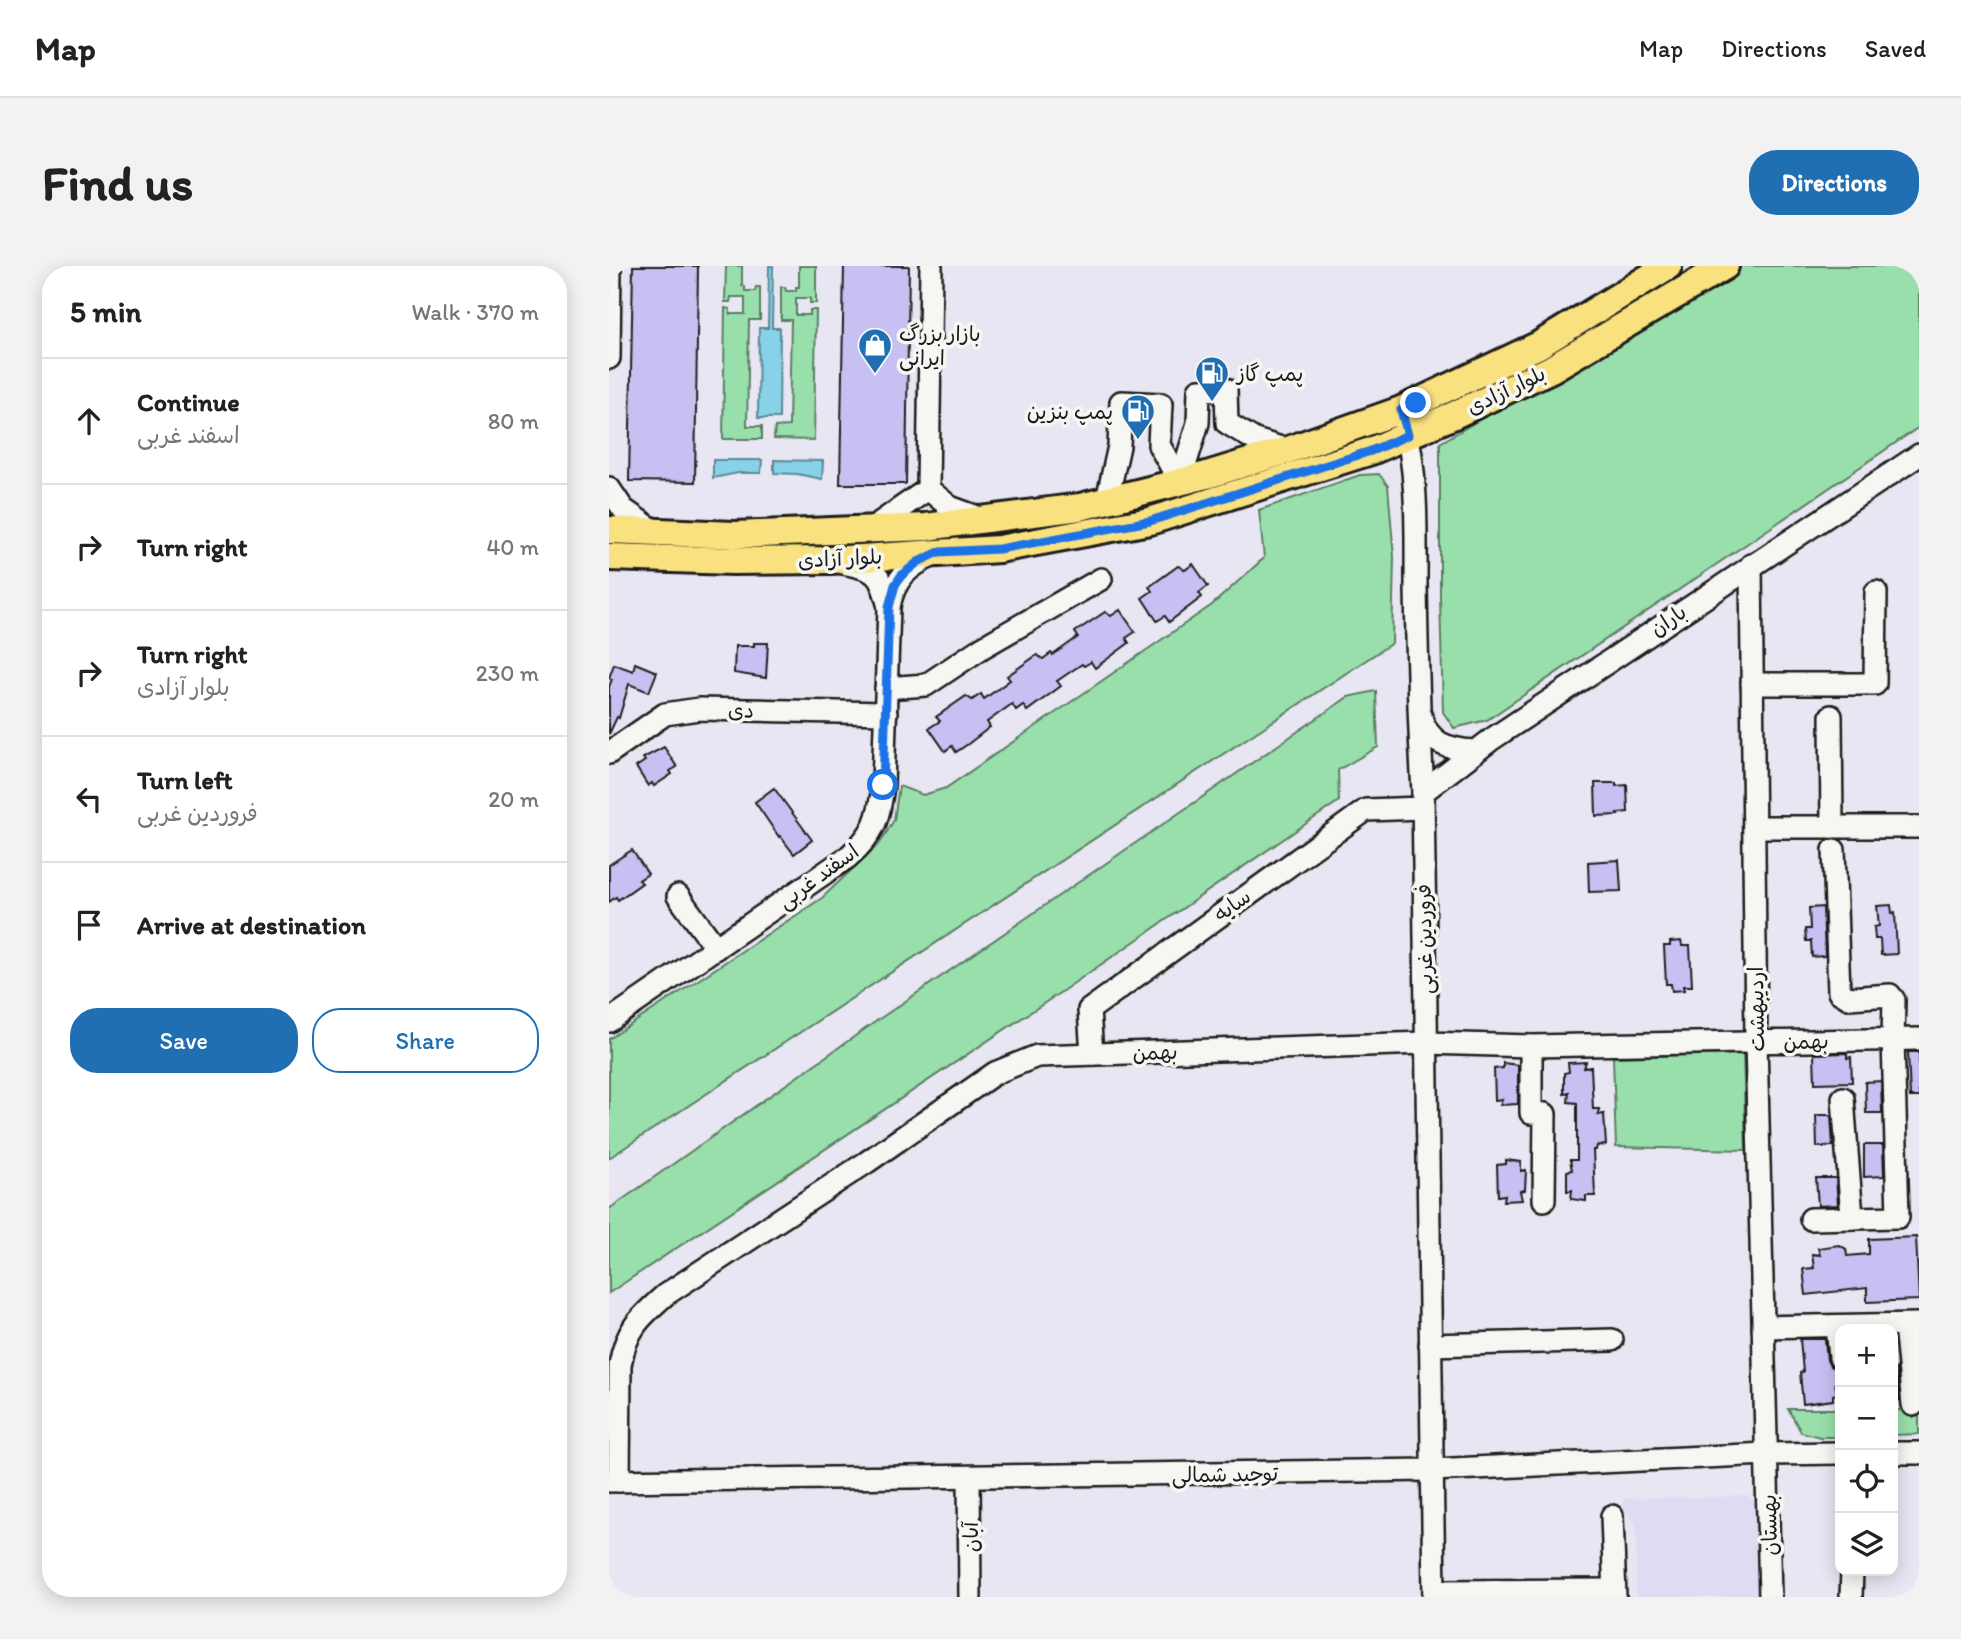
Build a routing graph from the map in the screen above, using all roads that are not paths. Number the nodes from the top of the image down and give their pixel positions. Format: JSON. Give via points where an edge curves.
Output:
{"nodes":[{"id":1,"x":610,"y":266,"type":"edge"},
{"id":2,"x":931,"y":266,"type":"edge"},
{"id":3,"x":1668,"y":266,"type":"edge"},
{"id":4,"x":1725,"y":266,"type":"edge"},
{"id":5,"x":609,"y":358,"type":"edge"},
{"id":6,"x":1398,"y":410,"type":"junction"},
{"id":7,"x":1408,"y":435,"type":"junction"},
{"id":8,"x":1288,"y":450,"type":"junction"},
{"id":9,"x":1919,"y":455,"type":"edge"},
{"id":10,"x":1180,"y":482,"type":"junction"},
{"id":11,"x":609,"y":488,"type":"edge"},
{"id":12,"x":928,"y":489,"type":"junction"},
{"id":13,"x":1107,"y":500,"type":"junction"},
{"id":14,"x":985,"y":519,"type":"junction"},
{"id":15,"x":871,"y":529,"type":"junction"},
{"id":16,"x":609,"y":530,"type":"edge"},
{"id":17,"x":656,"y":532,"type":"junction"},
{"id":18,"x":939,"y":552,"type":"junction"},
{"id":19,"x":609,"y":557,"type":"edge"},
{"id":20,"x":831,"y":560,"type":"junction"},
{"id":21,"x":1751,"y":565,"type":"junction"},
{"id":22,"x":1101,"y":579,"type":"dead end"},
{"id":23,"x":1876,"y":592,"type":"dead end"},
{"id":24,"x":889,"y":607,"type":"junction"},
{"id":25,"x":1752,"y":684,"type":"junction"},
{"id":26,"x":886,"y":688,"type":"junction"},
{"id":27,"x":1418,"y":708,"type":"junction"},
{"id":28,"x":885,"y":713,"type":"junction"},
{"id":29,"x":1831,"y":716,"type":"dead end"},
{"id":30,"x":1475,"y":751,"type":"junction"},
{"id":31,"x":609,"y":753,"type":"edge"},
{"id":32,"x":1422,"y":800,"type":"junction"},
{"id":33,"x":1754,"y":827,"type":"junction"},
{"id":34,"x":1832,"y":827,"type":"junction"},
{"id":35,"x":1919,"y":827,"type":"edge"},
{"id":36,"x":1835,"y":850,"type":"dead end"},
{"id":37,"x":678,"y":895,"type":"dead end"},
{"id":38,"x":716,"y":948,"type":"junction"},
{"id":39,"x":609,"y":1021,"type":"edge"},
{"id":40,"x":1892,"y":1039,"type":"junction"},
{"id":41,"x":1919,"y":1039,"type":"edge"},
{"id":42,"x":1756,"y":1042,"type":"junction"},
{"id":43,"x":1426,"y":1043,"type":"junction"},
{"id":44,"x":1531,"y":1046,"type":"junction"},
{"id":45,"x":1092,"y":1054,"type":"junction"},
{"id":46,"x":1843,"y":1098,"type":"dead end"},
{"id":47,"x":1544,"y":1200,"type":"dead end"},
{"id":48,"x":1909,"y":1217,"type":"edge"},
{"id":49,"x":1852,"y":1218,"type":"junction"},
{"id":50,"x":1811,"y":1219,"type":"dead end"},
{"id":51,"x":1912,"y":1324,"type":"edge"},
{"id":52,"x":1835,"y":1326,"type":"edge"},
{"id":53,"x":1763,"y":1327,"type":"junction"},
{"id":54,"x":1612,"y":1340,"type":"dead end"},
{"id":55,"x":1430,"y":1345,"type":"junction"},
{"id":56,"x":1913,"y":1405,"type":"dead end"},
{"id":57,"x":1835,"y":1453,"type":"edge"},
{"id":58,"x":1898,"y":1453,"type":"edge"},
{"id":59,"x":1919,"y":1453,"type":"edge"},
{"id":60,"x":1767,"y":1454,"type":"junction"},
{"id":61,"x":1432,"y":1471,"type":"junction"},
{"id":62,"x":969,"y":1478,"type":"junction"},
{"id":63,"x":614,"y":1481,"type":"edge"},
{"id":64,"x":1612,"y":1516,"type":"dead end"},
{"id":65,"x":1852,"y":1576,"type":"edge"},
{"id":66,"x":1614,"y":1593,"type":"edge"},
{"id":67,"x":1434,"y":1594,"type":"edge"},
{"id":68,"x":970,"y":1597,"type":"edge"},
{"id":69,"x":1770,"y":1597,"type":"edge"},
{"id":70,"x":1851,"y":1597,"type":"edge"}],
"edges":[{"from":1,"to":5,"type":"street"},
{"from":2,"to":12,"type":"street"},
{"from":3,"to":6,"type":"main road","name":"بلوار آزادی","via":[[1539,345]]},
{"from":4,"to":7,"type":"main road","name":"بلوار آزادی","via":[[1551,369]]},
{"from":6,"to":7,"type":"main road","via":[[1387,423],[1392,432]]},
{"from":6,"to":7,"type":"main road","via":[[1415,412],[1418,421]]},
{"from":6,"to":8,"type":"main road","name":"بلوار آزادی"},
{"from":7,"to":18,"type":"main road","name":"بلوار آزادی","via":[[1360,455],[1150,521],[999,549]]},
{"from":7,"to":27,"type":"street","name":"فروردین غربی","via":[[1415,513]]},
{"from":8,"to":10,"type":"main road","name":"بلوار آزادی"},
{"from":8,"to":10,"type":"street","via":[[1255,440],[1227,423],[1226,389],[1199,390],[1198,423]]},
{"from":9,"to":21,"type":"street","name":"باران"},
{"from":10,"to":13,"type":"main road","name":"بلوار آزادی"},
{"from":10,"to":13,"type":"street","via":[[1159,445],[1161,404],[1121,402],[1119,446]]},
{"from":11,"to":17,"type":"street","via":[[623,509]]},
{"from":12,"to":14,"type":"street","via":[[950,508]]},
{"from":12,"to":15,"type":"street"},
{"from":13,"to":14,"type":"main road","name":"بلوار آزادی"},
{"from":14,"to":15,"type":"main road","name":"بلوار آزادی"},
{"from":15,"to":17,"type":"main road","name":"بلوار آزادی","via":[[735,535]]},
{"from":16,"to":17,"type":"main road","name":"بلوار آزادی"},
{"from":18,"to":20,"type":"main road","name":"بلوار آزادی"},
{"from":18,"to":24,"type":"street","via":[[901,576]]},
{"from":19,"to":20,"type":"main road","name":"بلوار آزادی"},
{"from":20,"to":24,"type":"street","via":[[870,570],[883,583]]},
{"from":21,"to":25,"type":"street","name":"اردیبهشت"},
{"from":21,"to":30,"type":"street","name":"باران"},
{"from":22,"to":26,"type":"street","via":[[926,685]]},
{"from":23,"to":25,"type":"street","via":[[1875,684]]},
{"from":24,"to":26,"type":"street","name":"اسفند غربی"},
{"from":25,"to":33,"type":"street","name":"اردیبهشت"},
{"from":26,"to":28,"type":"street","name":"اسفند غربی"},
{"from":27,"to":30,"type":"street","via":[[1426,733],[1457,750]]},
{"from":27,"to":32,"type":"street","name":"فروردین غربی"},
{"from":28,"to":31,"type":"street","name":"دی","via":[[699,709],[666,714]]},
{"from":28,"to":38,"type":"street","name":"اسفند غربی","via":[[881,807],[872,833],[848,857]]},
{"from":29,"to":34,"type":"street"},
{"from":30,"to":32,"type":"street","name":"باران"},
{"from":32,"to":43,"type":"street","name":"فروردین غربی"},
{"from":32,"to":45,"type":"street","name":"سایه","via":[[1366,810],[1089,1010]]},
{"from":33,"to":34,"type":"street"},
{"from":33,"to":42,"type":"street","name":"اردیبهشت"},
{"from":34,"to":35,"type":"street"},
{"from":36,"to":40,"type":"street","via":[[1839,992],[1849,998],[1893,997]]},
{"from":37,"to":38,"type":"street"},
{"from":38,"to":39,"type":"street","name":"اسفند غربی"},
{"from":40,"to":41,"type":"street","name":"بهمن"},
{"from":40,"to":42,"type":"street","name":"بهمن"},
{"from":40,"to":48,"type":"street"},
{"from":42,"to":44,"type":"street","name":"بهمن"},
{"from":42,"to":53,"type":"street","name":"اردیبهشت"},
{"from":43,"to":44,"type":"street","name":"بهمن"},
{"from":43,"to":45,"type":"street","name":"بهمن"},
{"from":43,"to":55,"type":"street","name":"فروردین غربی"},
{"from":44,"to":47,"type":"street","via":[[1531,1113],[1545,1114]]},
{"from":45,"to":63,"type":"street","name":"بهمن","via":[[1037,1056],[995,1073],[648,1310],[630,1328],[623,1346]]},
{"from":46,"to":49,"type":"street"},
{"from":48,"to":49,"type":"street"},
{"from":49,"to":50,"type":"street"},
{"from":51,"to":56,"type":"street"},
{"from":52,"to":53,"type":"street"},
{"from":53,"to":60,"type":"street","name":"اردیبهشت"},
{"from":54,"to":55,"type":"street"},
{"from":55,"to":61,"type":"street","name":"فروردین غربی"},
{"from":57,"to":60,"type":"street","name":"توحید شمالی"},
{"from":58,"to":59,"type":"street"},
{"from":60,"to":61,"type":"street","name":"توحید شمالی"},
{"from":60,"to":69,"type":"street","name":"بهستان"},
{"from":61,"to":62,"type":"street","name":"توحید شمالی"},
{"from":61,"to":67,"type":"street","name":"فروردین غربی"},
{"from":62,"to":63,"type":"street","name":"توحید شمالی"},
{"from":62,"to":68,"type":"street","name":"آبان"},
{"from":64,"to":66,"type":"street"},
{"from":65,"to":70,"type":"street"},
{"from":66,"to":67,"type":"street"}]}
